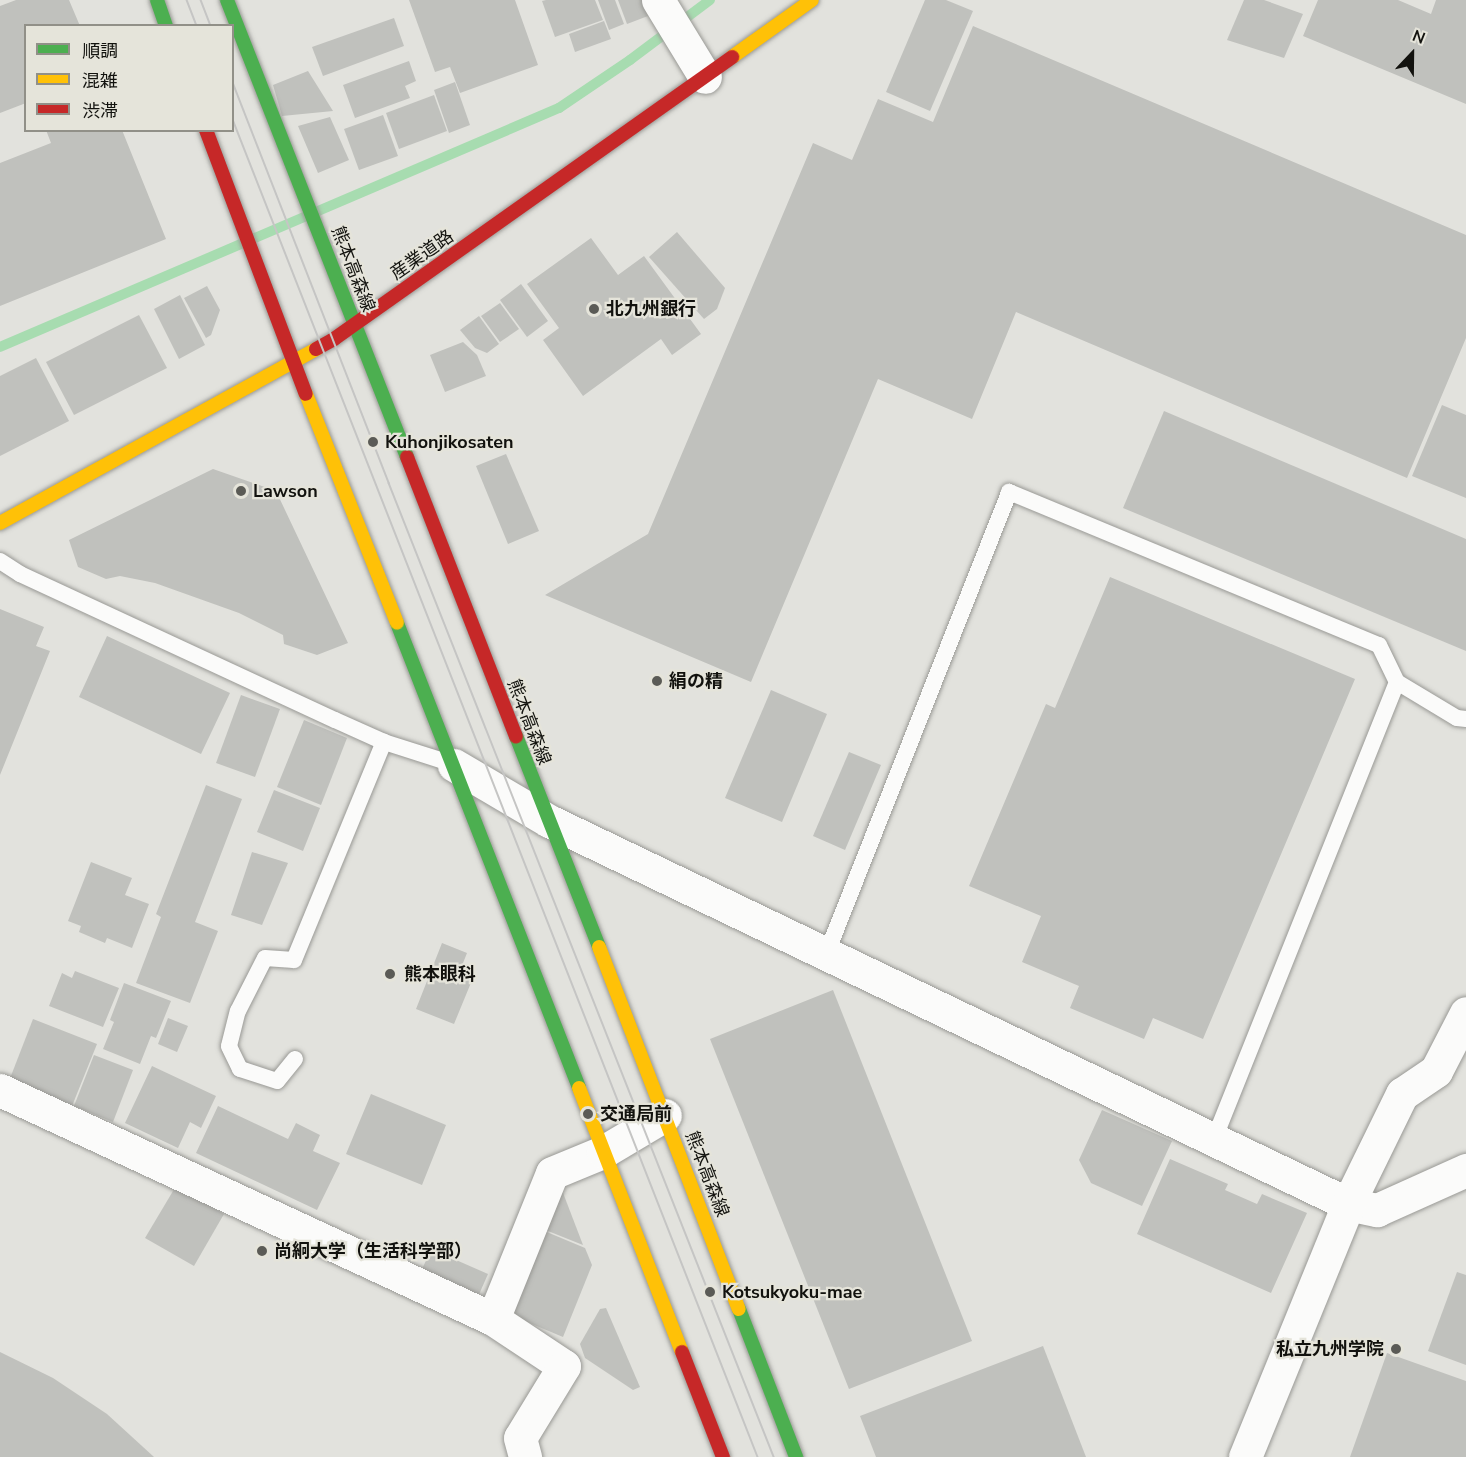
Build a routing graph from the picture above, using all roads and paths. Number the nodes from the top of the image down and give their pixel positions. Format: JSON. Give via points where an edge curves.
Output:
{"nodes":[{"id":1,"x":157,"y":0,"type":"edge"},
{"id":2,"x":227,"y":0,"type":"edge"},
{"id":3,"x":658,"y":0,"type":"edge"},
{"id":4,"x":812,"y":0,"type":"edge"},
{"id":5,"x":165,"y":24,"type":"edge"},
{"id":6,"x":705,"y":77,"type":"junction"},
{"id":7,"x":207,"y":132,"type":"edge"},
{"id":8,"x":355,"y":325,"type":"junction"},
{"id":9,"x":293,"y":362,"type":"junction"},
{"id":10,"x":0,"y":523,"type":"edge"},
{"id":11,"x":0,"y":561,"type":"edge"},
{"id":12,"x":1397,"y":682,"type":"junction"},
{"id":13,"x":1466,"y":719,"type":"edge"},
{"id":14,"x":384,"y":742,"type":"junction"},
{"id":15,"x":454,"y":765,"type":"junction"},
{"id":16,"x":549,"y":821,"type":"junction"},
{"id":17,"x":826,"y":955,"type":"junction"},
{"id":18,"x":1466,"y":1013,"type":"edge"},
{"id":19,"x":294,"y":1059,"type":"dead end"},
{"id":20,"x":0,"y":1090,"type":"edge"},
{"id":21,"x":665,"y":1116,"type":"junction"},
{"id":22,"x":1214,"y":1139,"type":"junction"},
{"id":23,"x":603,"y":1152,"type":"junction"},
{"id":24,"x":1466,"y":1170,"type":"edge"},
{"id":25,"x":1348,"y":1204,"type":"junction"},
{"id":26,"x":493,"y":1318,"type":"junction"},
{"id":27,"x":525,"y":1457,"type":"edge"},
{"id":28,"x":723,"y":1457,"type":"edge"},
{"id":29,"x":795,"y":1457,"type":"edge"},
{"id":30,"x":1245,"y":1457,"type":"edge"}],
"edges":[{"from":1,"to":5,"type":"main road"},
{"from":2,"to":8,"type":"main road","name":"熊本高森線"},
{"from":3,"to":6,"type":"street"},
{"from":4,"to":6,"type":"main road","name":"産業道路"},
{"from":6,"to":8,"type":"main road","name":"産業道路"},
{"from":7,"to":9,"type":"main road"},
{"from":8,"to":9,"type":"main road","name":"産業道路"},
{"from":8,"to":16,"type":"main road","name":"熊本高森線"},
{"from":9,"to":10,"type":"main road","name":"産業道路"},
{"from":9,"to":15,"type":"main road"},
{"from":11,"to":14,"type":"lane","via":[[20,574]]},
{"from":12,"to":13,"type":"lane","via":[[1457,718]]},
{"from":12,"to":17,"type":"lane","via":[[1379,645],[1010,492]]},
{"from":12,"to":22,"type":"lane"},
{"from":14,"to":15,"type":"lane"},
{"from":14,"to":19,"type":"lane","via":[[294,960],[265,958],[238,1011],[229,1046],[240,1069],[277,1081]]},
{"from":15,"to":16,"type":"street"},
{"from":15,"to":23,"type":"main road"},
{"from":16,"to":17,"type":"street"},
{"from":16,"to":21,"type":"main road","name":"熊本高森線"},
{"from":17,"to":22,"type":"street"},
{"from":18,"to":25,"type":"street","via":[[1436,1071],[1402,1094]]},
{"from":20,"to":26,"type":"street"},
{"from":21,"to":23,"type":"street"},
{"from":21,"to":29,"type":"main road","name":"熊本高森線"},
{"from":22,"to":25,"type":"street"},
{"from":23,"to":26,"type":"street","via":[[552,1173]]},
{"from":23,"to":28,"type":"main road"},
{"from":24,"to":25,"type":"street","via":[[1377,1210]]},
{"from":25,"to":30,"type":"street"},
{"from":26,"to":27,"type":"street","via":[[564,1366],[519,1438]]}]}
